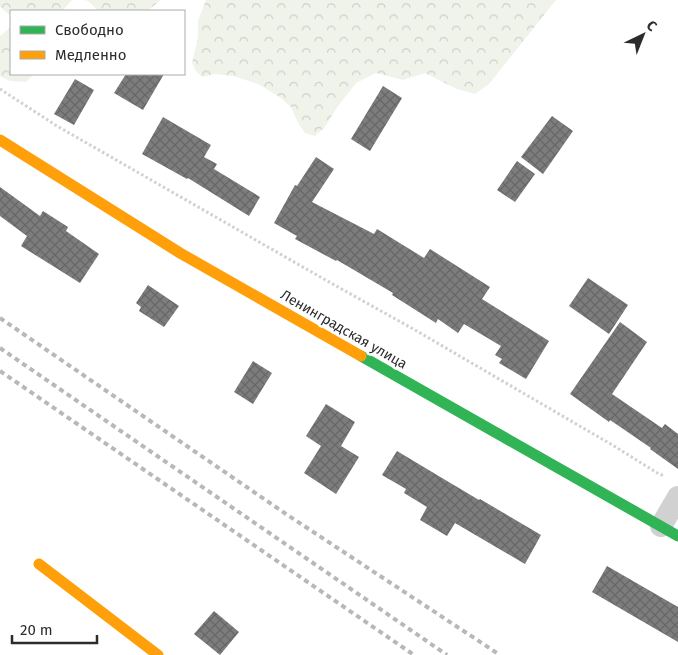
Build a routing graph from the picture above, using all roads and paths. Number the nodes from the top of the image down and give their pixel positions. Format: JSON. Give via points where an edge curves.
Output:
{"nodes":[{"id":1,"x":0,"y":89,"type":"edge"},
{"id":2,"x":0,"y":140,"type":"edge"},
{"id":3,"x":668,"y":477,"type":"dead end"},
{"id":4,"x":678,"y":497,"type":"edge"},
{"id":5,"x":669,"y":531,"type":"edge"},
{"id":6,"x":39,"y":564,"type":"dead end"},
{"id":7,"x":158,"y":655,"type":"edge"}],
"edges":[{"from":1,"to":3,"type":"path","via":[[65,131]]},
{"from":2,"to":5,"type":"main road","name":"Ленинградская улица","via":[[180,253]]},
{"from":4,"to":5,"type":"street"},
{"from":6,"to":7,"type":"main road"}]}
